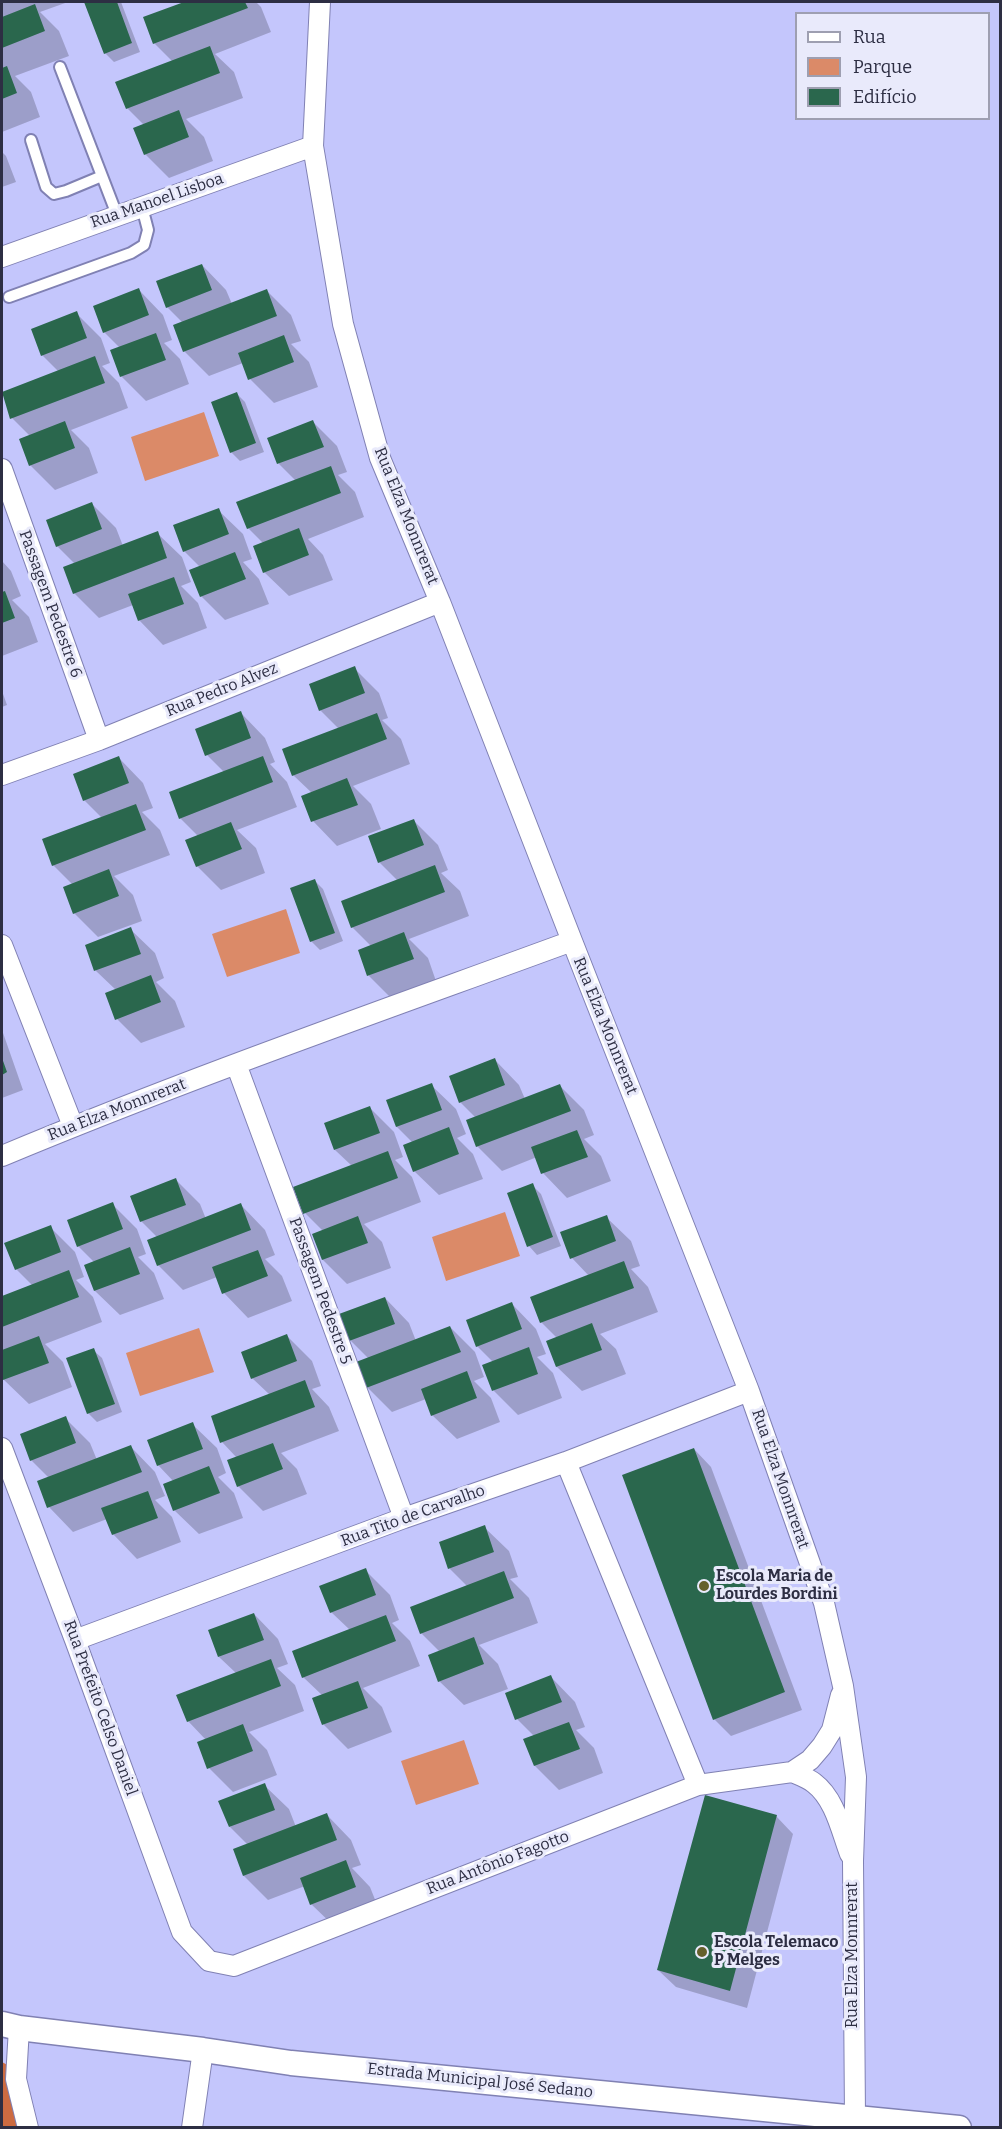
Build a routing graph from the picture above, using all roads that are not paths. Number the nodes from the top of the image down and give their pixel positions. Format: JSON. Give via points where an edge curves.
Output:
{"nodes":[{"id":1,"x":320,"y":2,"type":"edge"},
{"id":2,"x":60,"y":67,"type":"dead end"},
{"id":3,"x":31,"y":140,"type":"dead end"},
{"id":4,"x":313,"y":146,"type":"junction"},
{"id":5,"x":102,"y":176,"type":"junction"},
{"id":6,"x":142,"y":207,"type":"junction"},
{"id":7,"x":117,"y":215,"type":"junction"},
{"id":8,"x":2,"y":256,"type":"edge"},
{"id":9,"x":9,"y":297,"type":"dead end"},
{"id":10,"x":2,"y":469,"type":"edge"},
{"id":11,"x":440,"y":602,"type":"junction"},
{"id":12,"x":99,"y":740,"type":"junction"},
{"id":13,"x":2,"y":774,"type":"edge"},
{"id":14,"x":572,"y":941,"type":"junction"},
{"id":15,"x":2,"y":945,"type":"edge"},
{"id":16,"x":236,"y":1064,"type":"junction"},
{"id":17,"x":73,"y":1126,"type":"junction"},
{"id":18,"x":2,"y":1156,"type":"edge"},
{"id":19,"x":749,"y":1391,"type":"junction"},
{"id":20,"x":2,"y":1448,"type":"edge"},
{"id":21,"x":566,"y":1462,"type":"junction"},
{"id":22,"x":404,"y":1518,"type":"junction"},
{"id":23,"x":75,"y":1640,"type":"junction"},
{"id":24,"x":843,"y":1686,"type":"junction"},
{"id":25,"x":792,"y":1772,"type":"junction"},
{"id":26,"x":698,"y":1785,"type":"junction"},
{"id":27,"x":853,"y":1861,"type":"junction"},
{"id":28,"x":209,"y":1960,"type":"joint"},
{"id":29,"x":10,"y":2026,"type":"edge"},
{"id":30,"x":203,"y":2050,"type":"junction"},
{"id":31,"x":855,"y":2118,"type":"junction"},
{"id":32,"x":827,"y":2121,"type":"edge"},
{"id":33,"x":28,"y":2127,"type":"edge"},
{"id":34,"x":192,"y":2127,"type":"edge"},
{"id":35,"x":960,"y":2127,"type":"edge"}],
"edges":[{"from":1,"to":4,"type":"street","name":"Rua Elza Monnrerat"},
{"from":2,"to":5,"type":"lane"},
{"from":3,"to":5,"type":"lane","via":[[46,187],[54,194]]},
{"from":4,"to":6,"type":"street","name":"Rua Manoel Lisboa"},
{"from":4,"to":11,"type":"street","name":"Rua Elza Monnrerat","via":[[343,324],[380,458]]},
{"from":5,"to":7,"type":"lane"},
{"from":6,"to":7,"type":"street","name":"Rua Manoel Lisboa"},
{"from":6,"to":9,"type":"lane","via":[[148,230],[144,245]]},
{"from":7,"to":8,"type":"street","name":"Rua Manoel Lisboa"},
{"from":10,"to":12,"type":"street","name":"Passagem Pedestre 6"},
{"from":11,"to":12,"type":"street","name":"Rua Pedro Alvez"},
{"from":11,"to":14,"type":"street","name":"Rua Elza Monnrerat"},
{"from":12,"to":13,"type":"street","name":"Rua Pedro Alvez"},
{"from":14,"to":16,"type":"street","name":"Rua Elza Monnrerat"},
{"from":14,"to":19,"type":"street","name":"Rua Elza Monnrerat"},
{"from":15,"to":17,"type":"street"},
{"from":16,"to":17,"type":"street","name":"Rua Elza Monnrerat"},
{"from":16,"to":22,"type":"street","name":"Passagem Pedestre 5"},
{"from":17,"to":18,"type":"street","name":"Rua Elza Monnrerat"},
{"from":19,"to":21,"type":"street","name":"Rua Tito de Carvalho"},
{"from":19,"to":24,"type":"street","name":"Rua Elza Monnrerat","via":[[824,1603]]},
{"from":20,"to":23,"type":"street","name":"Rua Prefeito Celso Daniel"},
{"from":21,"to":22,"type":"street","name":"Rua Tito de Carvalho"},
{"from":21,"to":26,"type":"street"},
{"from":22,"to":23,"type":"street","name":"Rua Tito de Carvalho"},
{"from":23,"to":28,"type":"street","name":"Rua Prefeito Celso Daniel","via":[[182,1932]]},
{"from":24,"to":25,"type":"street","via":[[832,1730],[810,1760]]},
{"from":24,"to":27,"type":"street","name":"Rua Elza Monnrerat","via":[[856,1777]]},
{"from":25,"to":26,"type":"street","name":"Rua Antônio Fagotto"},
{"from":25,"to":27,"type":"street","via":[[823,1791]]},
{"from":26,"to":28,"type":"street","name":"Rua Antônio Fagotto","via":[[234,1966]]},
{"from":27,"to":31,"type":"street","name":"Rua Elza Monnrerat"},
{"from":29,"to":30,"type":"street","name":"Estrada Municipal José Sedano"},
{"from":29,"to":33,"type":"street","via":[[16,2079]]},
{"from":30,"to":32,"type":"street","name":"Estrada Municipal José Sedano"},
{"from":30,"to":34,"type":"street"},
{"from":31,"to":32,"type":"street","name":"Estrada Municipal José Sedano"},
{"from":31,"to":35,"type":"street","name":"Estrada Municipal José Sedano"}]}
